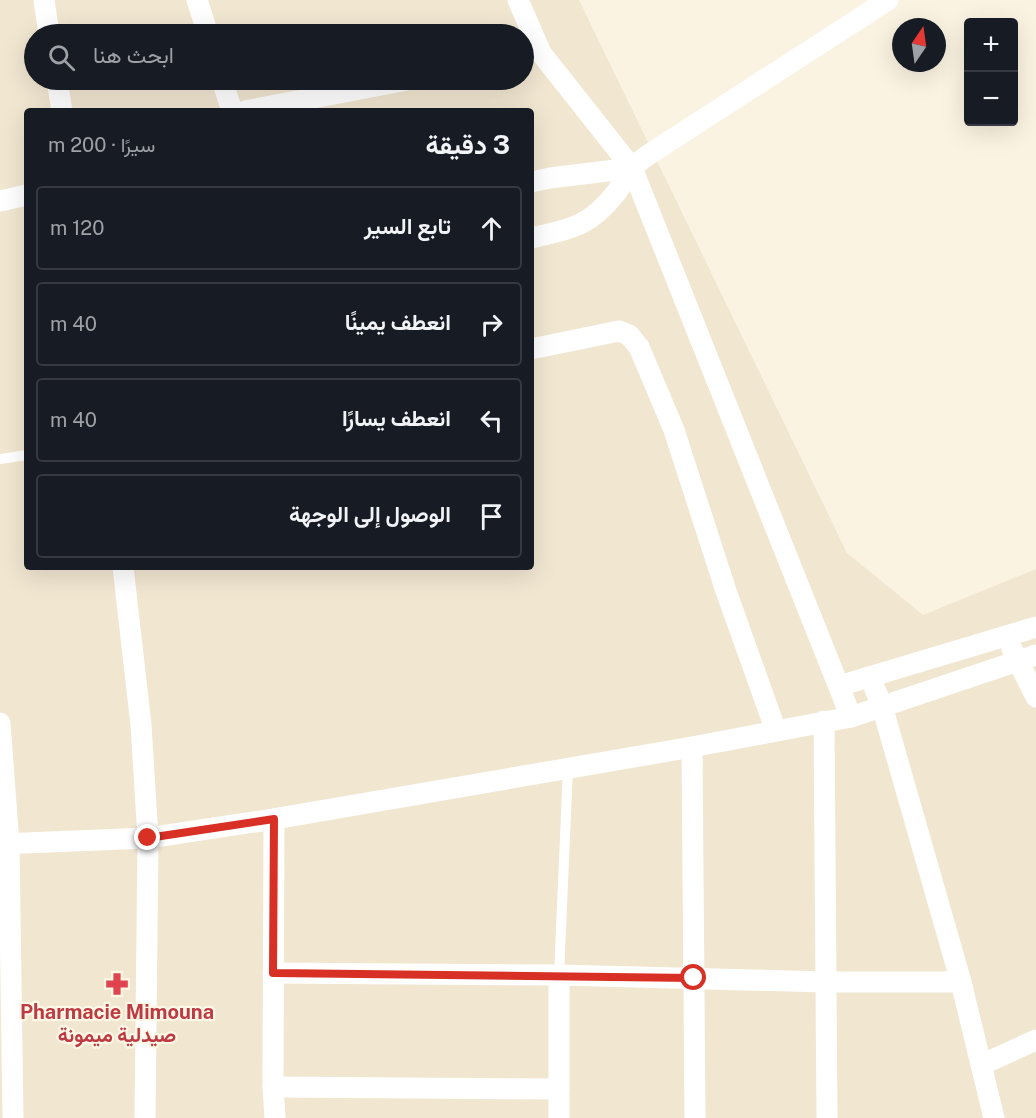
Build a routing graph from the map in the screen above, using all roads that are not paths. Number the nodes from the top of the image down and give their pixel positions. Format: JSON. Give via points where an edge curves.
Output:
{"nodes":[{"id":1,"x":44,"y":0,"type":"edge"},
{"id":2,"x":197,"y":0,"type":"edge"},
{"id":3,"x":518,"y":0,"type":"edge"},
{"id":4,"x":888,"y":0,"type":"edge"},
{"id":5,"x":48,"y":24,"type":"edge"},
{"id":6,"x":205,"y":24,"type":"edge"},
{"id":7,"x":524,"y":24,"type":"edge"},
{"id":8,"x":534,"y":57,"type":"edge"},
{"id":9,"x":59,"y":90,"type":"edge"},
{"id":10,"x":225,"y":90,"type":"edge"},
{"id":11,"x":355,"y":90,"type":"edge"},
{"id":12,"x":62,"y":108,"type":"edge"},
{"id":13,"x":231,"y":108,"type":"edge"},
{"id":14,"x":261,"y":108,"type":"edge"},
{"id":15,"x":632,"y":168,"type":"junction"},
{"id":16,"x":534,"y":181,"type":"edge"},
{"id":17,"x":24,"y":196,"type":"edge"},
{"id":18,"x":0,"y":201,"type":"edge"},
{"id":19,"x":534,"y":237,"type":"edge"},
{"id":20,"x":534,"y":348,"type":"edge"},
{"id":21,"x":24,"y":455,"type":"edge"},
{"id":22,"x":0,"y":459,"type":"edge"},
{"id":23,"x":123,"y":570,"type":"edge"},
{"id":24,"x":1036,"y":627,"type":"edge"},
{"id":25,"x":1005,"y":637,"type":"junction"},
{"id":26,"x":1027,"y":658,"type":"edge"},
{"id":27,"x":870,"y":677,"type":"junction"},
{"id":28,"x":839,"y":686,"type":"junction"},
{"id":29,"x":1036,"y":697,"type":"edge"},
{"id":30,"x":882,"y":706,"type":"junction"},
{"id":31,"x":851,"y":717,"type":"junction"},
{"id":32,"x":824,"y":721,"type":"junction"},
{"id":33,"x":0,"y":723,"type":"edge"},
{"id":34,"x":776,"y":731,"type":"junction"},
{"id":35,"x":692,"y":747,"type":"junction"},
{"id":36,"x":568,"y":768,"type":"junction"},
{"id":37,"x":274,"y":819,"type":"junction"},
{"id":38,"x":148,"y":838,"type":"junction"},
{"id":39,"x":4,"y":844,"type":"edge"},
{"id":40,"x":273,"y":973,"type":"junction"},
{"id":41,"x":559,"y":975,"type":"junction"},
{"id":42,"x":694,"y":978,"type":"junction"},
{"id":43,"x":826,"y":982,"type":"junction"},
{"id":44,"x":961,"y":982,"type":"junction"},
{"id":45,"x":1036,"y":1040,"type":"edge"},
{"id":46,"x":981,"y":1065,"type":"junction"},
{"id":47,"x":273,"y":1087,"type":"junction"},
{"id":48,"x":559,"y":1089,"type":"junction"},
{"id":49,"x":13,"y":1118,"type":"edge"},
{"id":50,"x":145,"y":1118,"type":"edge"},
{"id":51,"x":275,"y":1118,"type":"edge"},
{"id":52,"x":559,"y":1118,"type":"edge"},
{"id":53,"x":695,"y":1118,"type":"edge"},
{"id":54,"x":827,"y":1118,"type":"edge"},
{"id":55,"x":994,"y":1118,"type":"edge"}],
"edges":[{"from":1,"to":5,"type":"street"},
{"from":2,"to":6,"type":"street"},
{"from":3,"to":7,"type":"street"},
{"from":4,"to":15,"type":"street"},
{"from":8,"to":15,"type":"street"},
{"from":9,"to":12,"type":"street"},
{"from":10,"to":13,"type":"street"},
{"from":11,"to":14,"type":"street"},
{"from":15,"to":16,"type":"street"},
{"from":15,"to":19,"type":"street","via":[[616,193],[586,223]]},
{"from":15,"to":28,"type":"street"},
{"from":17,"to":18,"type":"street"},
{"from":20,"to":34,"type":"street","via":[[619,331],[629,334],[639,347],[674,430]]},
{"from":21,"to":22,"type":"lane"},
{"from":23,"to":38,"type":"street","via":[[141,725]]},
{"from":24,"to":25,"type":"street"},
{"from":25,"to":26,"type":"street"},
{"from":25,"to":27,"type":"street"},
{"from":26,"to":29,"type":"street"},
{"from":26,"to":30,"type":"street"},
{"from":27,"to":28,"type":"street"},
{"from":27,"to":30,"type":"street"},
{"from":28,"to":31,"type":"street"},
{"from":30,"to":31,"type":"street"},
{"from":30,"to":44,"type":"street"},
{"from":31,"to":32,"type":"street"},
{"from":32,"to":34,"type":"street"},
{"from":32,"to":43,"type":"street"},
{"from":33,"to":39,"type":"street"},
{"from":34,"to":35,"type":"street"},
{"from":35,"to":36,"type":"street"},
{"from":35,"to":42,"type":"street"},
{"from":36,"to":37,"type":"street"},
{"from":36,"to":41,"type":"lane"},
{"from":37,"to":38,"type":"street"},
{"from":37,"to":40,"type":"street"},
{"from":38,"to":39,"type":"street"},
{"from":38,"to":50,"type":"street"},
{"from":39,"to":49,"type":"street"},
{"from":40,"to":41,"type":"street"},
{"from":40,"to":47,"type":"street"},
{"from":41,"to":42,"type":"street"},
{"from":41,"to":48,"type":"street"},
{"from":42,"to":43,"type":"street"},
{"from":42,"to":53,"type":"street"},
{"from":43,"to":44,"type":"street"},
{"from":43,"to":54,"type":"street"},
{"from":44,"to":46,"type":"street"},
{"from":45,"to":46,"type":"street"},
{"from":46,"to":55,"type":"street"},
{"from":47,"to":48,"type":"street"},
{"from":47,"to":51,"type":"street"},
{"from":48,"to":52,"type":"street"}]}
